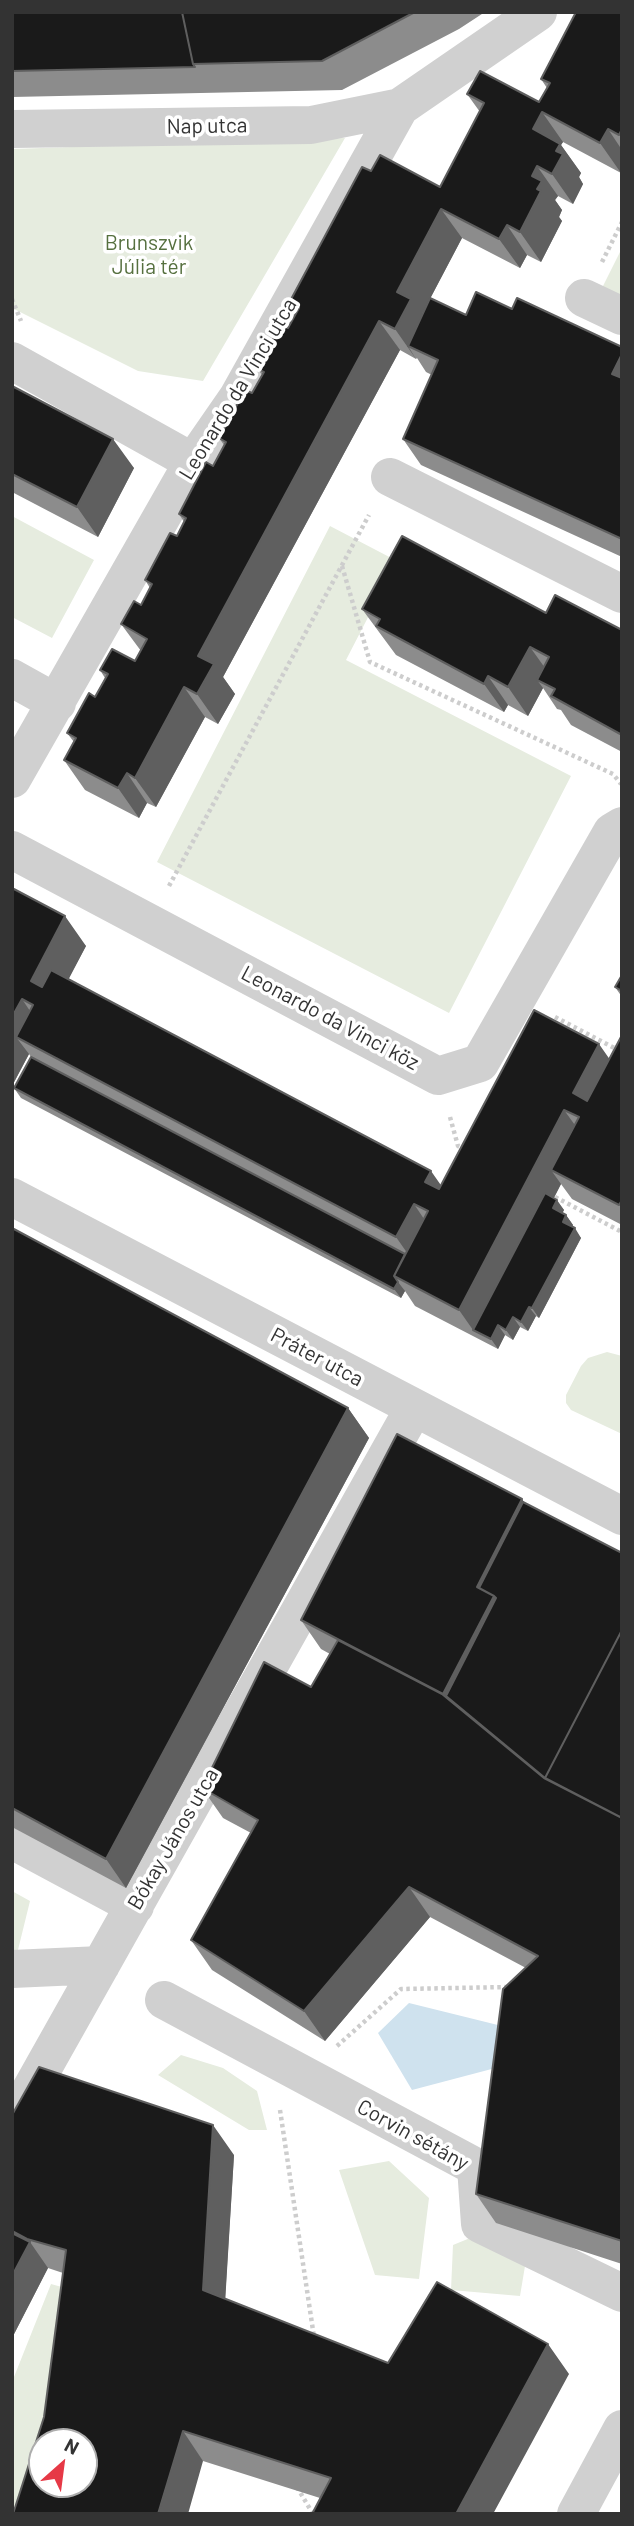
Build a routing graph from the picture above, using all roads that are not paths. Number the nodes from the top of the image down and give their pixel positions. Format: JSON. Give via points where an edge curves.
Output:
{"nodes":[{"id":1,"x":538,"y":12,"type":"edge"},
{"id":2,"x":400,"y":107,"type":"junction"},
{"id":3,"x":12,"y":129,"type":"edge"},
{"id":4,"x":583,"y":298,"type":"dead end"},
{"id":5,"x":622,"y":316,"type":"edge"},
{"id":6,"x":12,"y":361,"type":"edge"},
{"id":7,"x":193,"y":462,"type":"junction"},
{"id":8,"x":390,"y":477,"type":"road end"},
{"id":9,"x":622,"y":594,"type":"edge"},
{"id":10,"x":12,"y":678,"type":"edge"},
{"id":11,"x":57,"y":702,"type":"junction"},
{"id":12,"x":12,"y":779,"type":"edge"},
{"id":13,"x":622,"y":826,"type":"edge"},
{"id":14,"x":12,"y":850,"type":"edge"},
{"id":15,"x":12,"y":1197,"type":"edge"},
{"id":16,"x":414,"y":1408,"type":"junction"},
{"id":17,"x":622,"y":1516,"type":"edge"},
{"id":18,"x":12,"y":1840,"type":"edge"},
{"id":19,"x":135,"y":1906,"type":"junction"},
{"id":20,"x":101,"y":1965,"type":"junction"},
{"id":21,"x":12,"y":1968,"type":"edge"},
{"id":22,"x":164,"y":2000,"type":"dead end"},
{"id":23,"x":12,"y":2123,"type":"edge"},
{"id":24,"x":622,"y":2293,"type":"edge"},
{"id":25,"x":622,"y":2429,"type":"edge"},
{"id":26,"x":582,"y":2512,"type":"edge"}],
"edges":[{"from":1,"to":2,"type":"street","name":"Leonardo da Vinci utca"},
{"from":2,"to":3,"type":"street","name":"Nap utca","via":[[311,125]]},
{"from":2,"to":7,"type":"street","name":"Leonardo da Vinci utca","via":[[237,397]]},
{"from":4,"to":5,"type":"street"},
{"from":6,"to":7,"type":"street"},
{"from":7,"to":11,"type":"street","name":"Leonardo da Vinci utca"},
{"from":8,"to":9,"type":"street"},
{"from":10,"to":11,"type":"street"},
{"from":11,"to":12,"type":"street","name":"Leonardo da Vinci utca"},
{"from":13,"to":14,"type":"street","name":"Leonardo da Vinci köz","via":[[612,832],[480,1063],[438,1076]]},
{"from":15,"to":16,"type":"street","name":"Práter utca"},
{"from":16,"to":17,"type":"street","name":"Práter utca"},
{"from":16,"to":19,"type":"street","name":"Bókay János utca","via":[[240,1751],[203,1788]]},
{"from":18,"to":19,"type":"street"},
{"from":19,"to":20,"type":"street","name":"Bókay János utca"},
{"from":20,"to":21,"type":"street"},
{"from":20,"to":23,"type":"street","name":"Bókay János utca"},
{"from":22,"to":24,"type":"street","name":"Corvin sétány","via":[[476,2167],[480,2224]]},
{"from":25,"to":26,"type":"street"}]}
